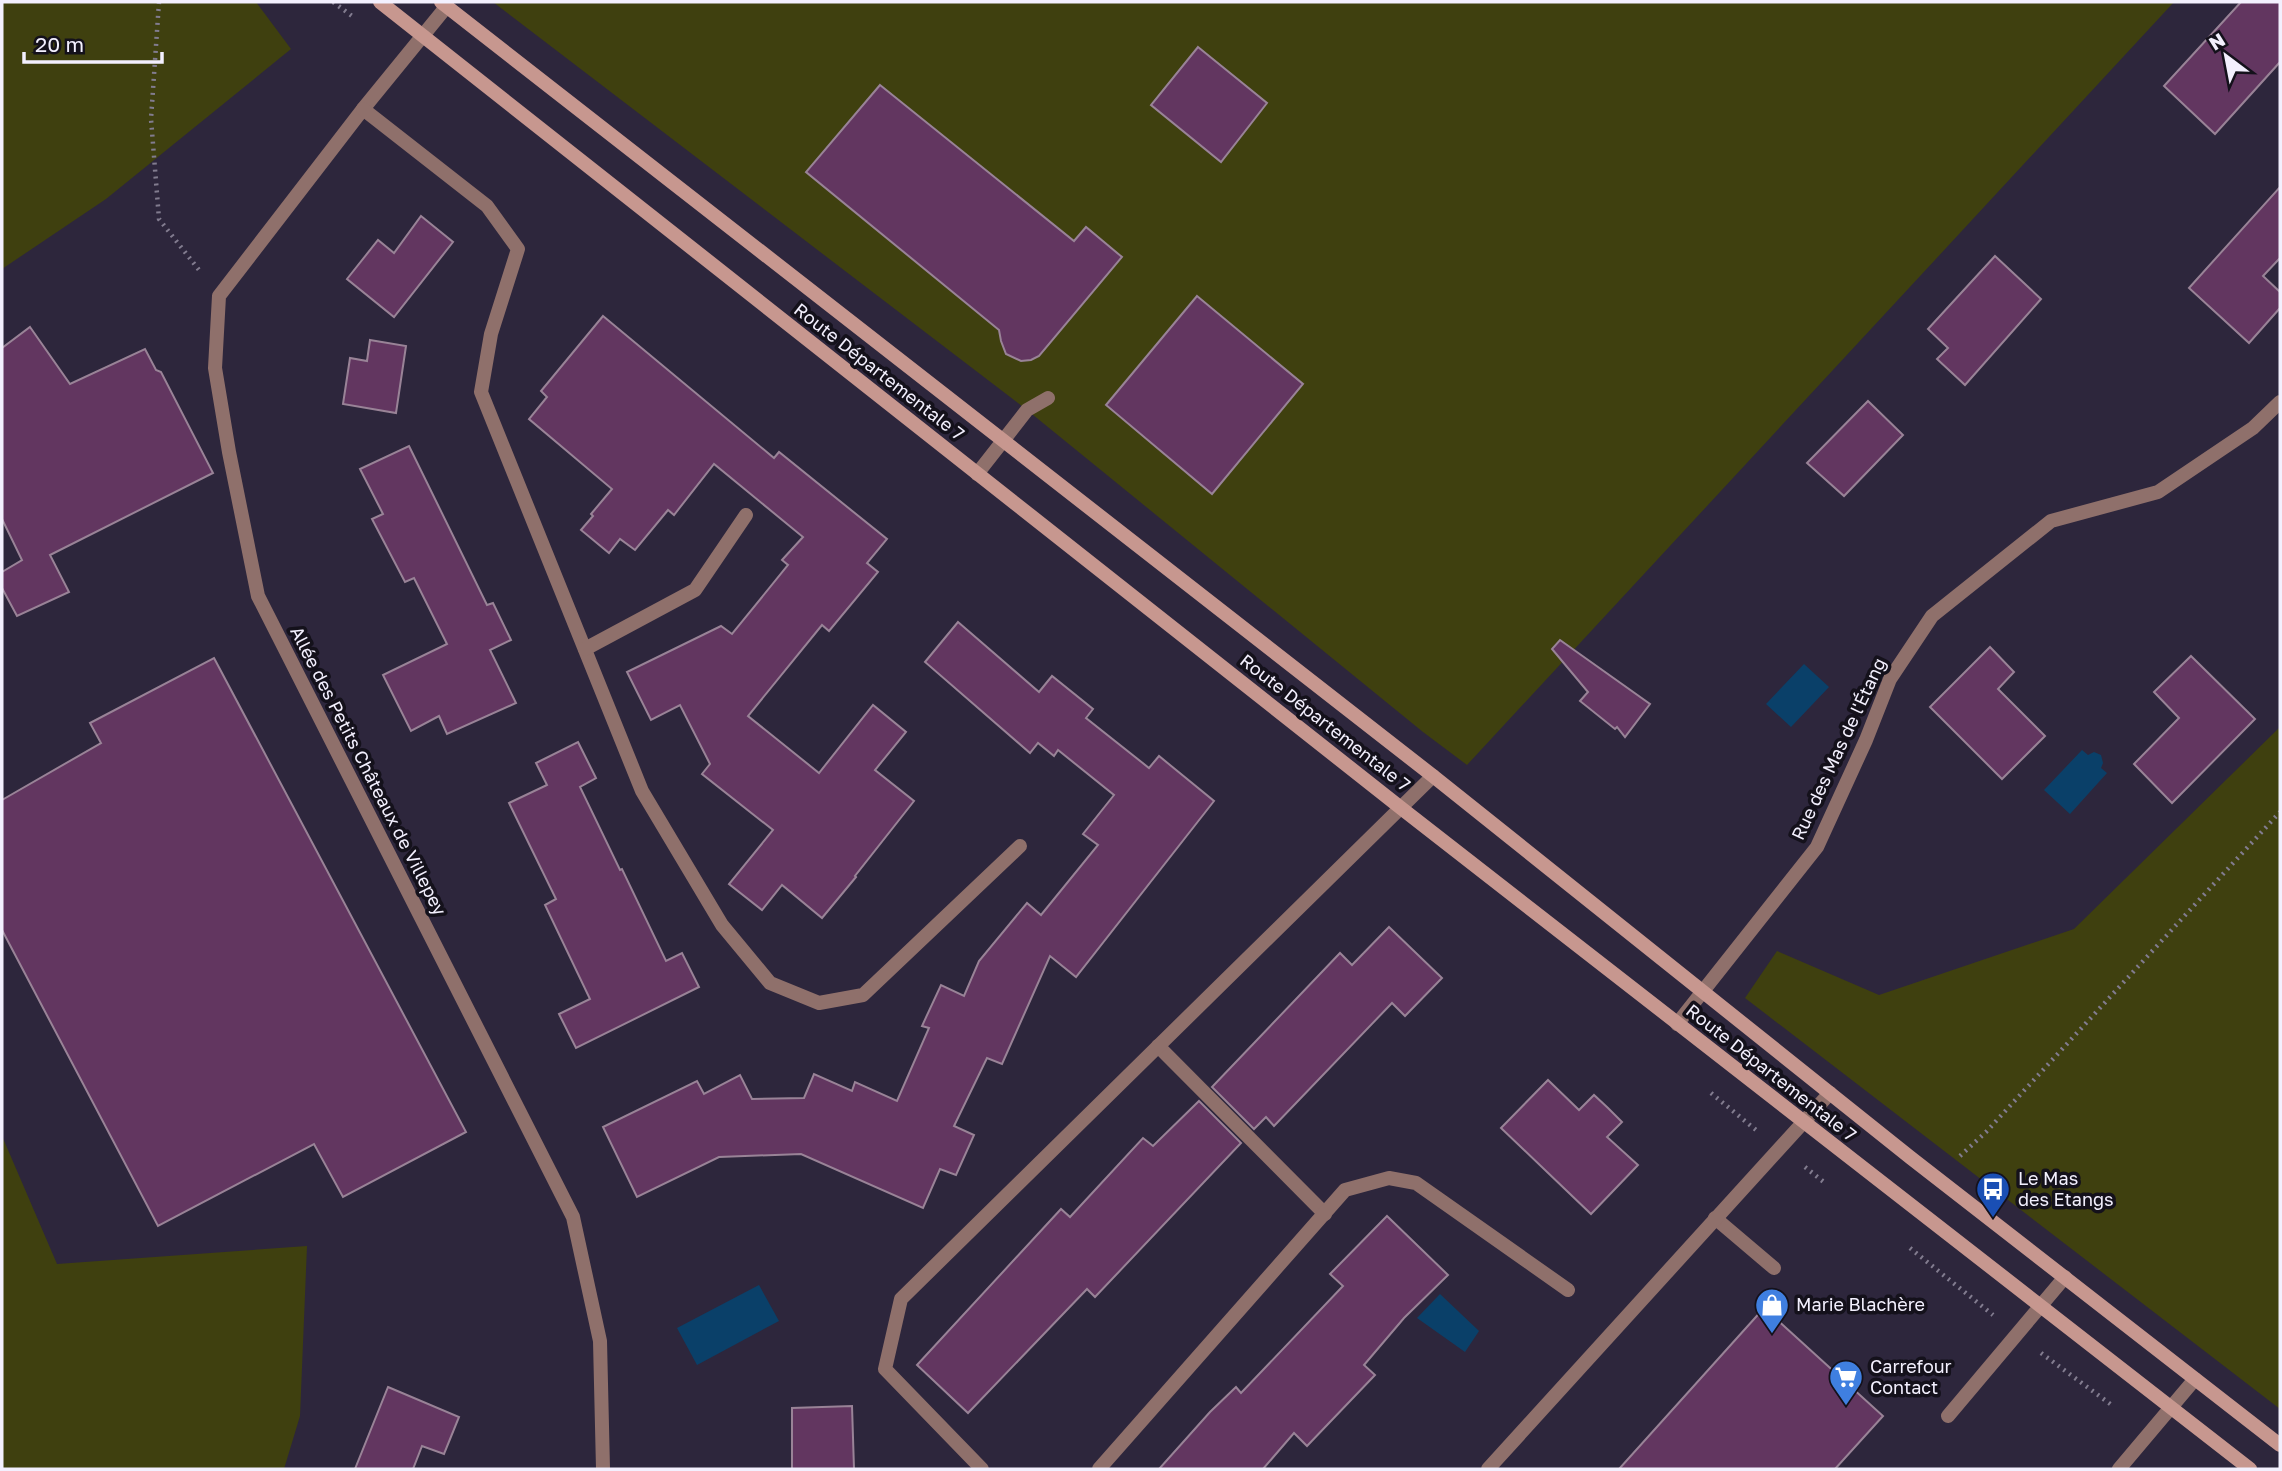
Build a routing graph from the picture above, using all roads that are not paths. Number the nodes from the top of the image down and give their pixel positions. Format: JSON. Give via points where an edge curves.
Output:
{"nodes":[{"id":1,"x":380,"y":2,"type":"edge"},
{"id":2,"x":444,"y":4,"type":"edge"},
{"id":3,"x":423,"y":36,"type":"junction"},
{"id":4,"x":362,"y":109,"type":"junction"},
{"id":5,"x":1048,"y":398,"type":"dead end"},
{"id":6,"x":2280,"y":402,"type":"edge"},
{"id":7,"x":1003,"y":441,"type":"junction"},
{"id":8,"x":977,"y":474,"type":"junction"},
{"id":9,"x":746,"y":515,"type":"dead end"},
{"id":10,"x":585,"y":649,"type":"junction"},
{"id":11,"x":1433,"y":775,"type":"junction"},
{"id":12,"x":1401,"y":808,"type":"junction"},
{"id":13,"x":1020,"y":846,"type":"dead end"},
{"id":14,"x":1704,"y":993,"type":"junction"},
{"id":15,"x":1677,"y":1024,"type":"junction"},
{"id":16,"x":1158,"y":1046,"type":"junction"},
{"id":17,"x":1830,"y":1093,"type":"junction"},
{"id":18,"x":1804,"y":1123,"type":"junction"},
{"id":19,"x":1325,"y":1214,"type":"junction"},
{"id":20,"x":1715,"y":1218,"type":"junction"},
{"id":21,"x":1774,"y":1268,"type":"dead end"},
{"id":22,"x":2066,"y":1278,"type":"junction"},
{"id":23,"x":1568,"y":1290,"type":"dead end"},
{"id":24,"x":2041,"y":1307,"type":"junction"},
{"id":25,"x":2195,"y":1379,"type":"junction"},
{"id":26,"x":2171,"y":1407,"type":"junction"},
{"id":27,"x":1948,"y":1416,"type":"dead end"},
{"id":28,"x":2280,"y":1445,"type":"edge"},
{"id":29,"x":603,"y":1469,"type":"edge"},
{"id":30,"x":982,"y":1469,"type":"edge"},
{"id":31,"x":1099,"y":1469,"type":"edge"},
{"id":32,"x":1488,"y":1469,"type":"edge"},
{"id":33,"x":2119,"y":1469,"type":"edge"},
{"id":34,"x":2250,"y":1469,"type":"edge"}],
"edges":[{"from":1,"to":3,"type":"main road","name":"Route Départementale 7"},
{"from":2,"to":3,"type":"street"},
{"from":2,"to":7,"type":"main road","name":"Route Départementale 7"},
{"from":3,"to":4,"type":"street"},
{"from":3,"to":8,"type":"main road","name":"Route Départementale 7"},
{"from":4,"to":10,"type":"street","via":[[487,206],[518,249],[491,334],[481,392]]},
{"from":4,"to":29,"type":"street","name":"Allée des Petits Châteaux de Villepey","via":[[219,296],[215,368],[229,452],[258,596],[573,1217],[600,1341]]},
{"from":5,"to":7,"type":"street","via":[[1027,410]]},
{"from":6,"to":14,"type":"street","name":"Rue des Mas de l'Étang","via":[[2253,428],[2158,492],[2051,521],[1932,616],[1890,679],[1817,847]]},
{"from":7,"to":8,"type":"street"},
{"from":7,"to":11,"type":"main road","name":"Route Départementale 7"},
{"from":8,"to":12,"type":"main road","name":"Route Départementale 7"},
{"from":9,"to":10,"type":"street","via":[[695,590]]},
{"from":10,"to":13,"type":"street","via":[[642,790],[722,926],[770,983],[819,1003],[863,995]]},
{"from":11,"to":12,"type":"street"},
{"from":11,"to":14,"type":"main road","name":"Route Départementale 7"},
{"from":12,"to":15,"type":"main road","name":"Route Départementale 7"},
{"from":12,"to":16,"type":"street"},
{"from":14,"to":15,"type":"street","name":"Rue des Mas de l'Étang"},
{"from":14,"to":17,"type":"main road","name":"Route Départementale 7"},
{"from":15,"to":18,"type":"main road","name":"Route Départementale 7"},
{"from":16,"to":19,"type":"street"},
{"from":16,"to":30,"type":"street","via":[[901,1298],[885,1369]]},
{"from":17,"to":18,"type":"street"},
{"from":17,"to":22,"type":"main road","name":"Route Départementale 7"},
{"from":18,"to":20,"type":"street"},
{"from":18,"to":24,"type":"main road","name":"Route Départementale 7"},
{"from":19,"to":23,"type":"street","via":[[1346,1190],[1389,1178],[1416,1183]]},
{"from":19,"to":31,"type":"street"},
{"from":20,"to":21,"type":"street"},
{"from":20,"to":32,"type":"street"},
{"from":22,"to":24,"type":"street"},
{"from":22,"to":25,"type":"main road","name":"Route Départementale 7"},
{"from":24,"to":26,"type":"main road","name":"Route Départementale 7"},
{"from":24,"to":27,"type":"street"},
{"from":25,"to":26,"type":"street"},
{"from":25,"to":28,"type":"main road","name":"Route Départementale 7"},
{"from":26,"to":33,"type":"street"},
{"from":26,"to":34,"type":"main road","name":"Route Départementale 7"}]}
